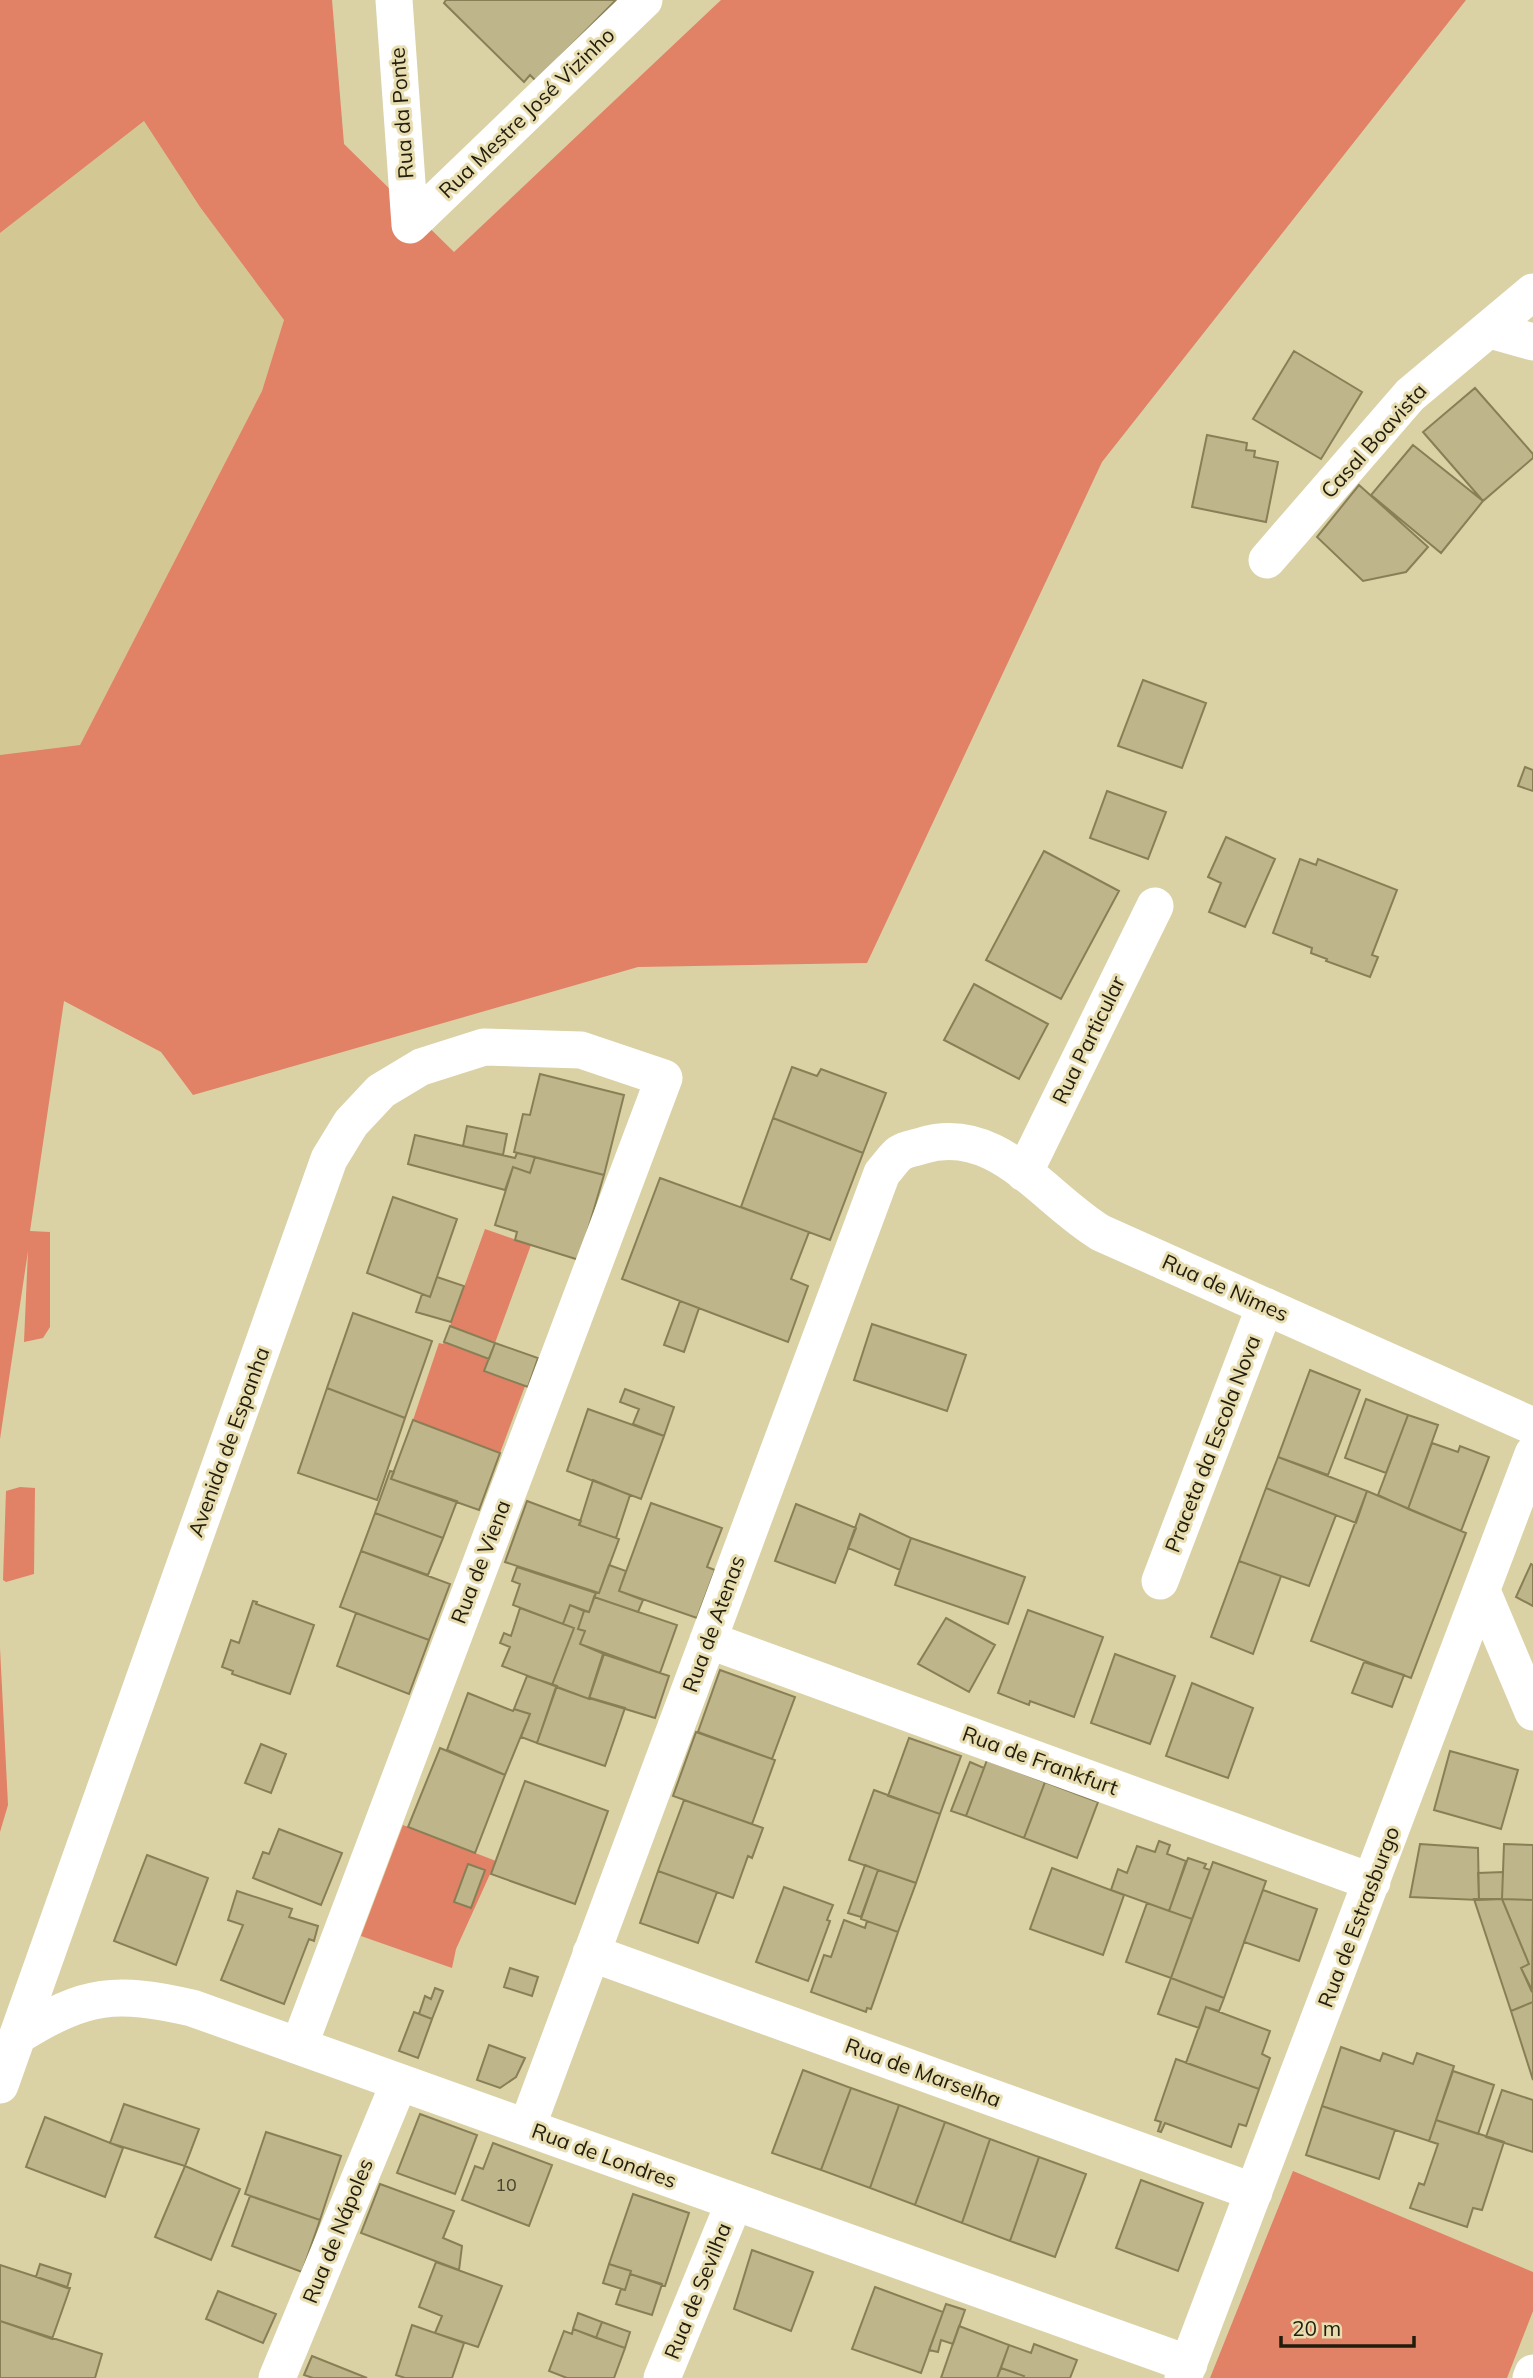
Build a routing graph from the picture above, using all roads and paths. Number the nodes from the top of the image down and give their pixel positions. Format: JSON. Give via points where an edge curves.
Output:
{"nodes":[{"id":1,"x":394,"y":0,"type":"edge"},
{"id":2,"x":644,"y":0,"type":"edge"},
{"id":3,"x":410,"y":225,"type":"joint"},
{"id":4,"x":1533,"y":292,"type":"edge"},
{"id":5,"x":1490,"y":330,"type":"junction"},
{"id":6,"x":1533,"y":342,"type":"edge"},
{"id":7,"x":1267,"y":561,"type":"dead end"},
{"id":8,"x":1155,"y":906,"type":"dead end"},
{"id":9,"x":664,"y":1078,"type":"joint"},
{"id":10,"x":928,"y":1144,"type":"joint"},
{"id":11,"x":1024,"y":1173,"type":"junction"},
{"id":12,"x":1265,"y":1306,"type":"junction"},
{"id":13,"x":1533,"y":1426,"type":"edge"},
{"id":14,"x":1533,"y":1454,"type":"edge"},
{"id":15,"x":1160,"y":1581,"type":"dead end"},
{"id":16,"x":1482,"y":1591,"type":"junction"},
{"id":17,"x":708,"y":1640,"type":"junction"},
{"id":18,"x":1533,"y":1710,"type":"edge"},
{"id":19,"x":1372,"y":1882,"type":"junction"},
{"id":20,"x":592,"y":1953,"type":"junction"},
{"id":21,"x":19,"y":2035,"type":"junction"},
{"id":22,"x":299,"y":2046,"type":"junction"},
{"id":23,"x":398,"y":2083,"type":"junction"},
{"id":24,"x":0,"y":2085,"type":"edge"},
{"id":25,"x":527,"y":2127,"type":"junction"},
{"id":26,"x":1254,"y":2192,"type":"junction"},
{"id":27,"x":734,"y":2203,"type":"junction"},
{"id":28,"x":1186,"y":2371,"type":"edge"},
{"id":29,"x":1533,"y":2373,"type":"edge"},
{"id":30,"x":277,"y":2378,"type":"edge"},
{"id":31,"x":662,"y":2378,"type":"edge"},
{"id":32,"x":1531,"y":2378,"type":"edge"}],
"edges":[{"from":1,"to":3,"type":"street","name":"Rua da Ponte"},
{"from":2,"to":3,"type":"street","name":"Rua Mestre José Vizinho"},
{"from":4,"to":5,"type":"street","name":"Casal Boavista"},
{"from":5,"to":6,"type":"street"},
{"from":5,"to":7,"type":"street","name":"Casal Boavista","via":[[1410,395]]},
{"from":8,"to":11,"type":"street","name":"Rua Particular"},
{"from":9,"to":21,"type":"street","name":"Avenida de Espanha","via":[[581,1050],[484,1047],[421,1066],[381,1091],[351,1123],[328,1164]]},
{"from":9,"to":22,"type":"street","name":"Rua de Viena"},
{"from":10,"to":11,"type":"street","name":"Rua de Nimes","via":[[976,1145],[999,1154]]},
{"from":10,"to":17,"type":"street","name":"Rua de Atenas","via":[[901,1153],[883,1173]]},
{"from":11,"to":12,"type":"street","name":"Rua de Nimes","via":[[1101,1233]]},
{"from":12,"to":13,"type":"street","name":"Rua de Nimes"},
{"from":12,"to":15,"type":"street","name":"Praceta da Escola Nova"},
{"from":14,"to":16,"type":"street","name":"Rua de Estrasburgo"},
{"from":16,"to":18,"type":"street"},
{"from":16,"to":19,"type":"street","name":"Rua de Estrasburgo"},
{"from":17,"to":19,"type":"street","name":"Rua de Frankfurt"},
{"from":17,"to":20,"type":"street","name":"Rua de Atenas"},
{"from":19,"to":26,"type":"street","name":"Rua de Estrasburgo"},
{"from":20,"to":25,"type":"street","name":"Rua de Atenas"},
{"from":20,"to":26,"type":"street","name":"Rua de Marselha"},
{"from":21,"to":22,"type":"street","name":"Rua de Londres","via":[[65,2008],[118,1998],[192,2008]]},
{"from":21,"to":24,"type":"street","name":"Avenida de Espanha"},
{"from":22,"to":23,"type":"street","name":"Rua de Londres"},
{"from":23,"to":25,"type":"street","name":"Rua de Londres"},
{"from":23,"to":30,"type":"street","name":"Rua de Nápoles"},
{"from":25,"to":27,"type":"street","name":"Rua de Londres"},
{"from":26,"to":28,"type":"street","name":"Rua de Estrasburgo"},
{"from":27,"to":28,"type":"street","name":"Rua de Londres"},
{"from":27,"to":31,"type":"street","name":"Rua de Sevilha"},
{"from":29,"to":32,"type":"street"}]}
